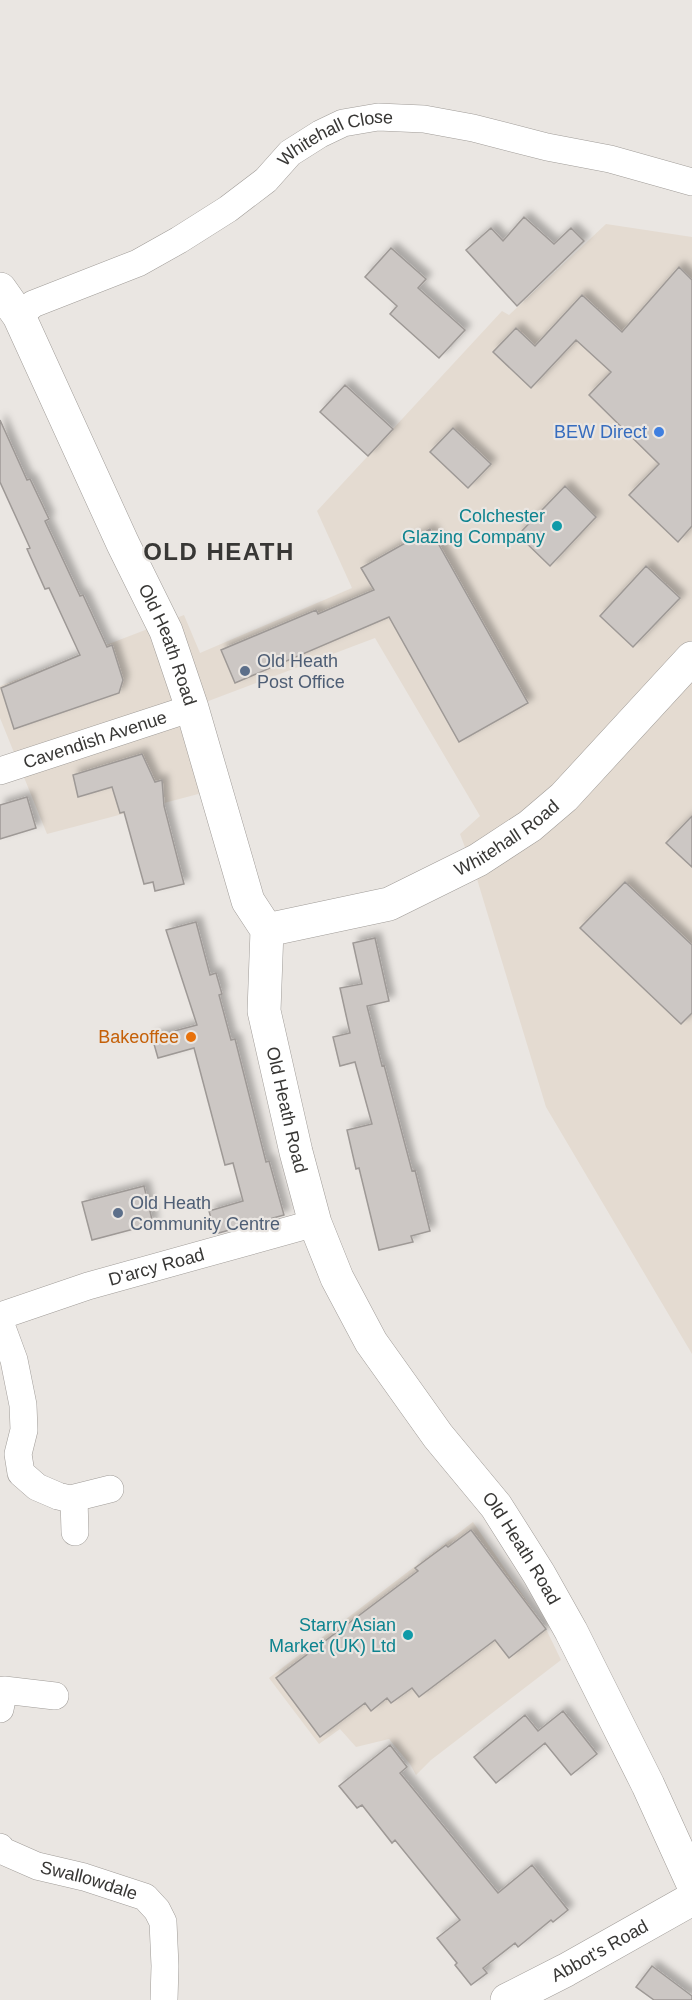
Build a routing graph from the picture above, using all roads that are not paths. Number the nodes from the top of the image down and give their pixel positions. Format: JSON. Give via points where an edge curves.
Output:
{"nodes":[{"id":1,"x":692,"y":182,"type":"edge"},
{"id":2,"x":0,"y":289,"type":"edge"},
{"id":3,"x":19,"y":316,"type":"junction"},
{"id":4,"x":692,"y":658,"type":"edge"},
{"id":5,"x":192,"y":708,"type":"junction"},
{"id":6,"x":0,"y":771,"type":"edge"},
{"id":7,"x":267,"y":930,"type":"junction"},
{"id":8,"x":315,"y":1223,"type":"junction"},
{"id":9,"x":0,"y":1316,"type":"edge"},
{"id":10,"x":0,"y":1322,"type":"edge"},
{"id":11,"x":110,"y":1489,"type":"dead end"},
{"id":12,"x":70,"y":1499,"type":"junction"},
{"id":13,"x":75,"y":1532,"type":"dead end"},
{"id":14,"x":1,"y":1696,"type":"edge"},
{"id":15,"x":55,"y":1696,"type":"dead end"},
{"id":16,"x":0,"y":1847,"type":"edge"},
{"id":17,"x":692,"y":1882,"type":"edge"},
{"id":18,"x":692,"y":1899,"type":"edge"},
{"id":19,"x":164,"y":2000,"type":"edge"},
{"id":20,"x":507,"y":2000,"type":"edge"}],
"edges":[{"from":1,"to":3,"type":"street","name":"Whitehall Close","via":[[610,159],[424,119],[378,117],[344,123],[290,153],[266,180],[179,240],[138,263],[33,303]]},
{"from":2,"to":3,"type":"street","name":"Old Heath Road"},
{"from":3,"to":5,"type":"street","name":"Old Heath Road","via":[[166,631]]},
{"from":4,"to":7,"type":"street","name":"Whitehall Road","via":[[564,797],[530,826],[478,860],[389,904]]},
{"from":5,"to":6,"type":"street","name":"Cavendish Avenue"},
{"from":5,"to":7,"type":"street","name":"Old Heath Road","via":[[248,901]]},
{"from":7,"to":8,"type":"street","name":"Old Heath Road","via":[[264,1011]]},
{"from":8,"to":9,"type":"street","name":"D'arcy Road","via":[[88,1286]]},
{"from":8,"to":17,"type":"street","name":"Old Heath Road","via":[[337,1278],[371,1342],[438,1436],[496,1506],[539,1574],[639,1767]]},
{"from":10,"to":12,"type":"street","via":[[14,1360],[22,1405],[24,1430],[18,1454],[21,1473],[37,1487]]},
{"from":11,"to":12,"type":"street"},
{"from":12,"to":13,"type":"street","via":[[74,1499]]},
{"from":14,"to":15,"type":"street"},
{"from":16,"to":19,"type":"street","name":"Swallowdale","via":[[37,1866],[145,1897],[163,1922]]},
{"from":18,"to":20,"type":"street","name":"Abbot's Road"}]}
